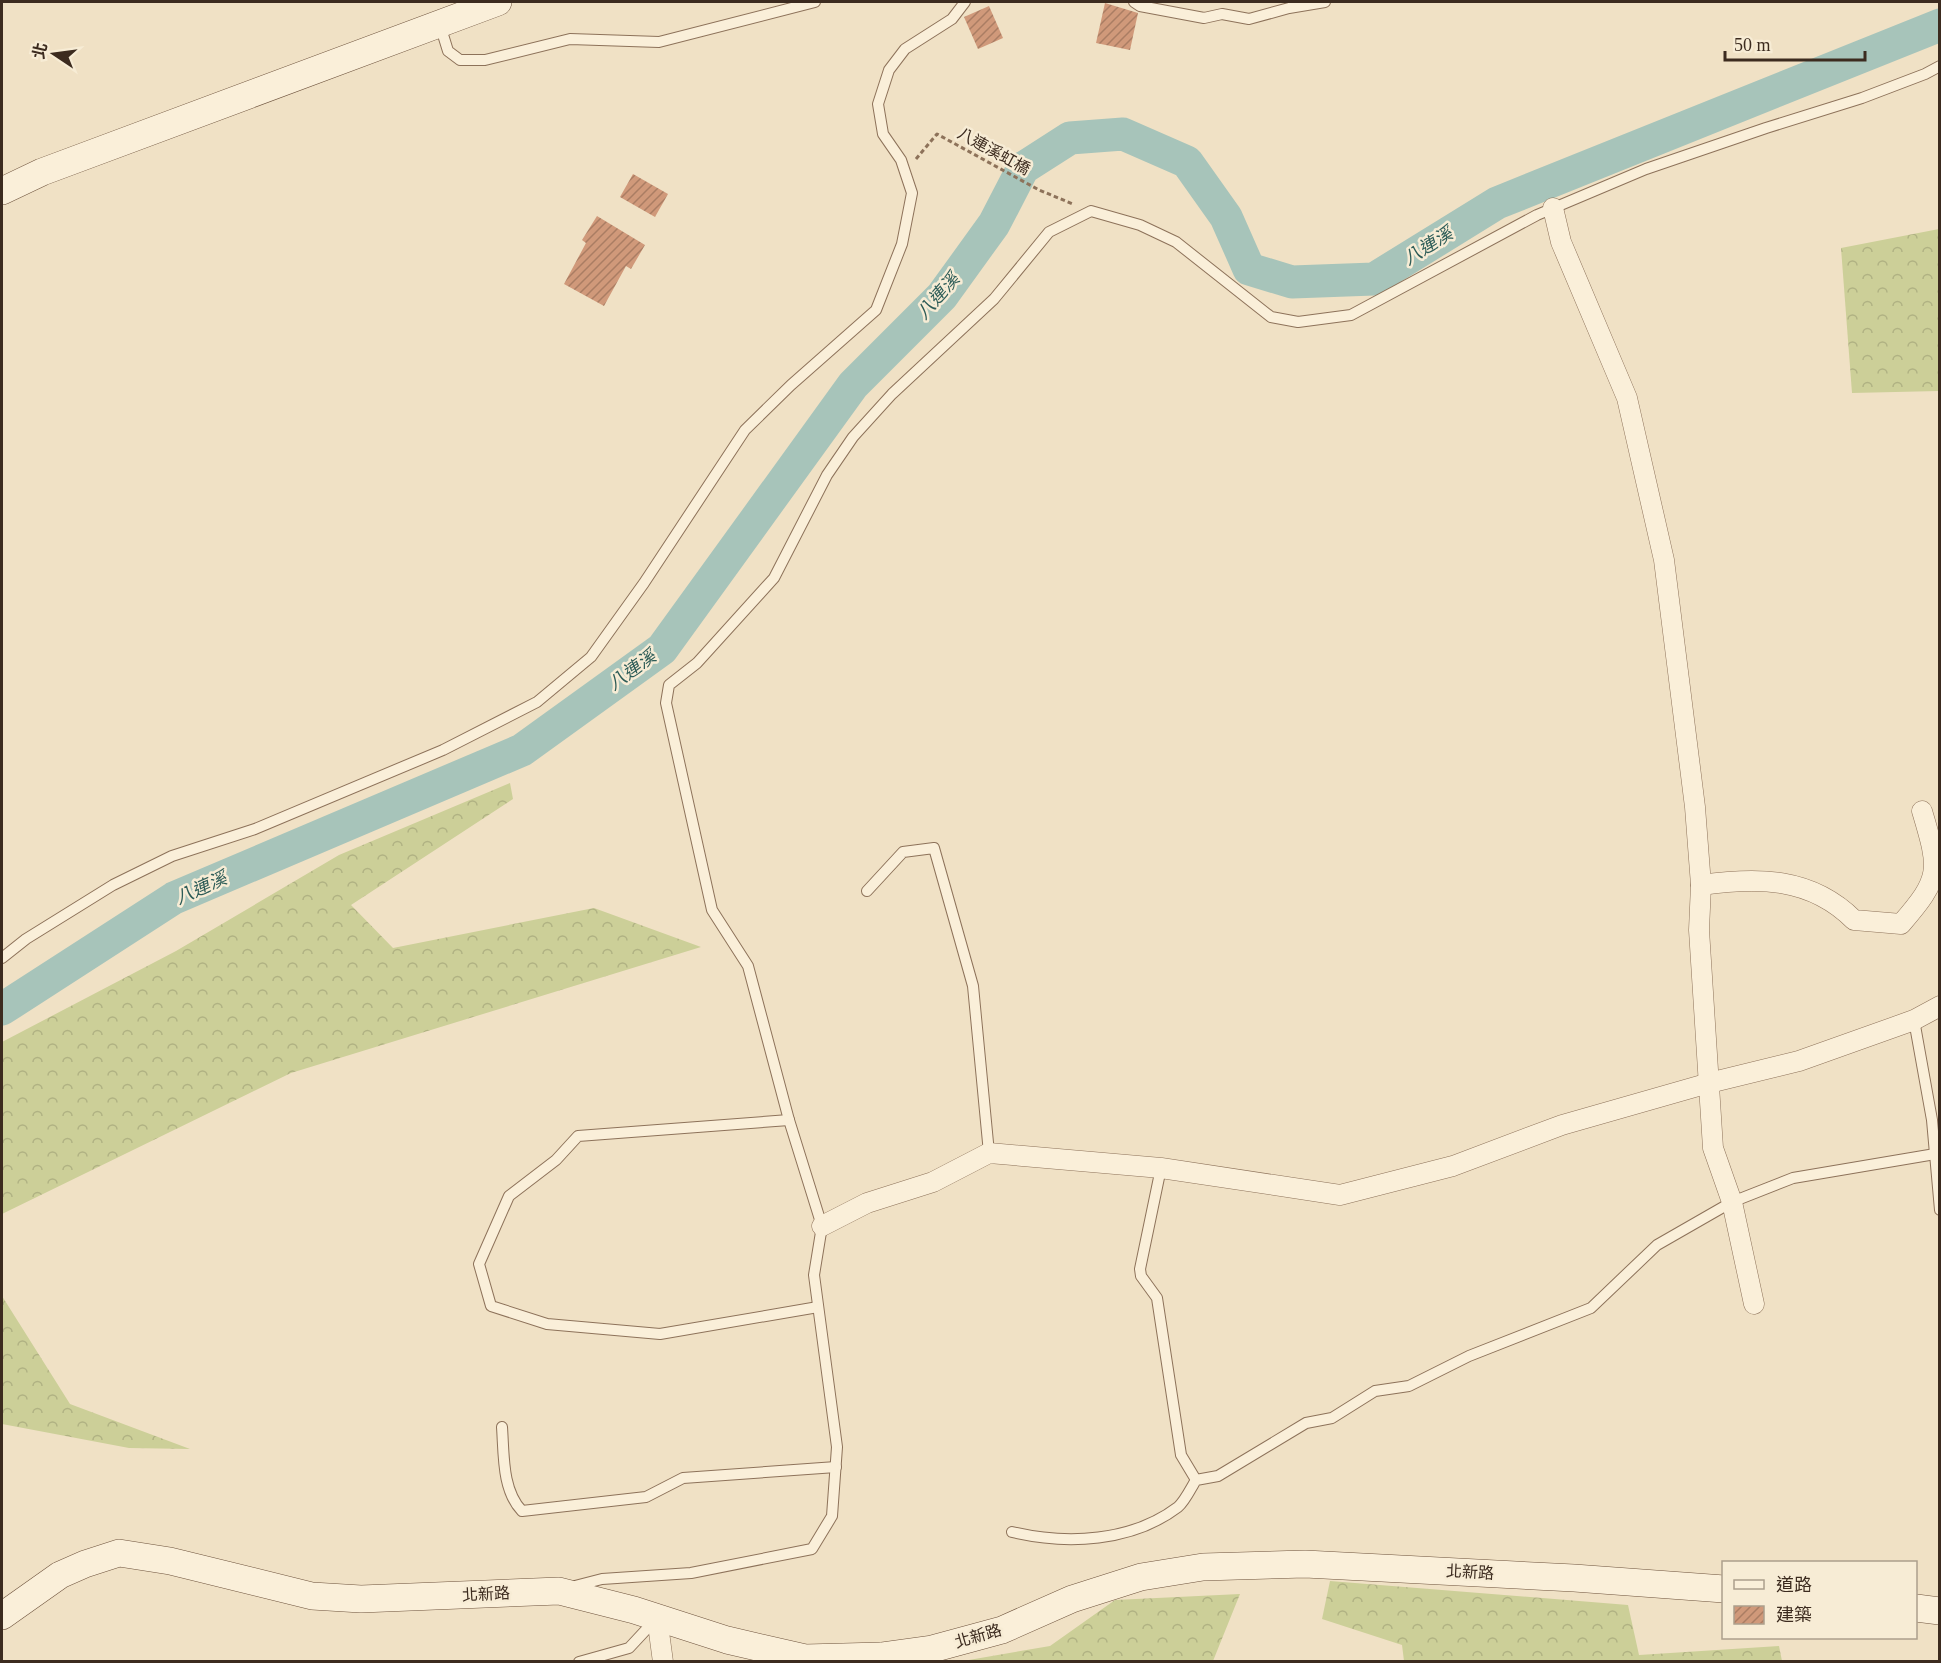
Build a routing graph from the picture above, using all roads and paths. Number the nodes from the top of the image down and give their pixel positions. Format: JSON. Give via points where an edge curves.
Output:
{"nodes":[{"id":1,"x":498,"y":2,"type":"edge"},
{"id":2,"x":815,"y":2,"type":"edge"},
{"id":3,"x":965,"y":2,"type":"edge"},
{"id":4,"x":1134,"y":2,"type":"edge"},
{"id":5,"x":1325,"y":2,"type":"edge"},
{"id":6,"x":440,"y":25,"type":"junction"},
{"id":7,"x":1940,"y":66,"type":"edge"},
{"id":8,"x":903,"y":167,"type":"junction"},
{"id":9,"x":2,"y":191,"type":"edge"},
{"id":10,"x":1553,"y":208,"type":"junction"},
{"id":11,"x":1091,"y":211,"type":"junction"},
{"id":12,"x":1922,"y":811,"type":"dead end"},
{"id":13,"x":1701,"y":885,"type":"junction"},
{"id":14,"x":867,"y":891,"type":"dead end"},
{"id":15,"x":2,"y":958,"type":"edge"},
{"id":16,"x":1940,"y":1006,"type":"edge"},
{"id":17,"x":1914,"y":1020,"type":"junction"},
{"id":18,"x":1709,"y":1083,"type":"junction"},
{"id":19,"x":789,"y":1120,"type":"junction"},
{"id":20,"x":989,"y":1153,"type":"junction"},
{"id":21,"x":1935,"y":1154,"type":"junction"},
{"id":22,"x":1161,"y":1168,"type":"junction"},
{"id":23,"x":1732,"y":1202,"type":"junction"},
{"id":24,"x":1940,"y":1210,"type":"edge"},
{"id":25,"x":822,"y":1226,"type":"junction"},
{"id":26,"x":1754,"y":1304,"type":"dead end"},
{"id":27,"x":818,"y":1307,"type":"junction"},
{"id":28,"x":502,"y":1427,"type":"dead end"},
{"id":29,"x":836,"y":1467,"type":"junction"},
{"id":30,"x":1196,"y":1480,"type":"junction"},
{"id":31,"x":1012,"y":1532,"type":"dead end"},
{"id":32,"x":1722,"y":1589,"type":"edge"},
{"id":33,"x":559,"y":1591,"type":"junction"},
{"id":34,"x":1917,"y":1608,"type":"edge"},
{"id":35,"x":1940,"y":1611,"type":"edge"},
{"id":36,"x":2,"y":1616,"type":"edge"},
{"id":37,"x":657,"y":1617,"type":"junction"},
{"id":38,"x":579,"y":1662,"type":"edge"},
{"id":39,"x":663,"y":1662,"type":"edge"}],
"edges":[{"from":1,"to":6,"type":"main road"},
{"from":2,"to":6,"type":"lane","via":[[658,42],[570,39],[485,60],[460,60],[448,51]]},
{"from":3,"to":8,"type":"lane","via":[[952,19],[905,49],[889,70],[878,104],[883,134]]},
{"from":4,"to":5,"type":"lane","via":[[1204,18],[1222,14],[1249,19]]},
{"from":6,"to":9,"type":"main road","via":[[42,172]]},
{"from":7,"to":10,"type":"lane","via":[[1862,98],[1646,170]]},
{"from":8,"to":11,"type":"path","name":"八連溪虹橋","via":[[914,162],[937,134],[1040,190]]},
{"from":8,"to":15,"type":"lane","via":[[912,194],[902,243],[876,310],[745,430],[591,657],[537,702],[443,750],[255,829],[172,855],[113,885]]},
{"from":10,"to":11,"type":"lane","via":[[1352,315],[1298,322],[1271,317],[1176,242],[1140,225]]},
{"from":10,"to":13,"type":"street","via":[[1561,242],[1627,398],[1640,447],[1664,561]]},
{"from":11,"to":19,"type":"lane","via":[[1049,232],[994,298],[892,394],[853,437],[827,475],[774,578],[697,663],[669,685],[666,703],[712,910],[748,966]]},
{"from":12,"to":13,"type":"street","via":[[1938,865],[1936,883],[1926,900],[1901,924],[1854,920],[1836,902],[1804,887],[1742,879]]},
{"from":13,"to":18,"type":"street","via":[[1699,930]]},
{"from":14,"to":20,"type":"lane","via":[[903,852],[934,848],[973,986]]},
{"from":16,"to":17,"type":"street"},
{"from":17,"to":18,"type":"street","via":[[1799,1061]]},
{"from":17,"to":21,"type":"lane"},
{"from":18,"to":22,"type":"street","via":[[1562,1125],[1453,1166],[1340,1195]]},
{"from":18,"to":23,"type":"street","via":[[1713,1148]]},
{"from":19,"to":25,"type":"lane"},
{"from":19,"to":27,"type":"lane","via":[[578,1136],[556,1160],[509,1196],[479,1264],[491,1306],[547,1324],[660,1334]]},
{"from":20,"to":22,"type":"street"},
{"from":20,"to":25,"type":"street","via":[[933,1182],[867,1203]]},
{"from":21,"to":23,"type":"lane","via":[[1793,1178]]},
{"from":21,"to":24,"type":"lane"},
{"from":22,"to":30,"type":"lane","via":[[1140,1269],[1157,1298],[1181,1455]]},
{"from":23,"to":26,"type":"street"},
{"from":23,"to":30,"type":"lane","via":[[1657,1245],[1591,1308],[1469,1356],[1409,1386],[1375,1391],[1332,1418],[1306,1423],[1218,1476]]},
{"from":25,"to":27,"type":"lane","via":[[814,1275]]},
{"from":27,"to":29,"type":"lane","via":[[837,1447]]},
{"from":28,"to":29,"type":"lane","via":[[505,1471],[513,1502],[522,1511],[646,1497],[683,1478]]},
{"from":29,"to":33,"type":"lane","via":[[832,1516],[812,1549],[691,1573],[602,1579]]},
{"from":30,"to":31,"type":"lane","via":[[1179,1506],[1135,1531],[1085,1538],[1034,1537]]},
{"from":32,"to":37,"type":"main road","name":"北新路","via":[[1305,1564],[1203,1567],[1141,1577],[1072,1599],[1002,1630],[932,1649],[881,1656],[805,1658],[727,1641]]},
{"from":33,"to":36,"type":"main road","name":"北新路","via":[[361,1599],[312,1596],[170,1561],[118,1553],[60,1575]]},
{"from":33,"to":37,"type":"main road","name":"北新路"},
{"from":34,"to":35,"type":"main road"},
{"from":37,"to":38,"type":"lane","via":[[629,1648]]},
{"from":37,"to":39,"type":"street"}]}
